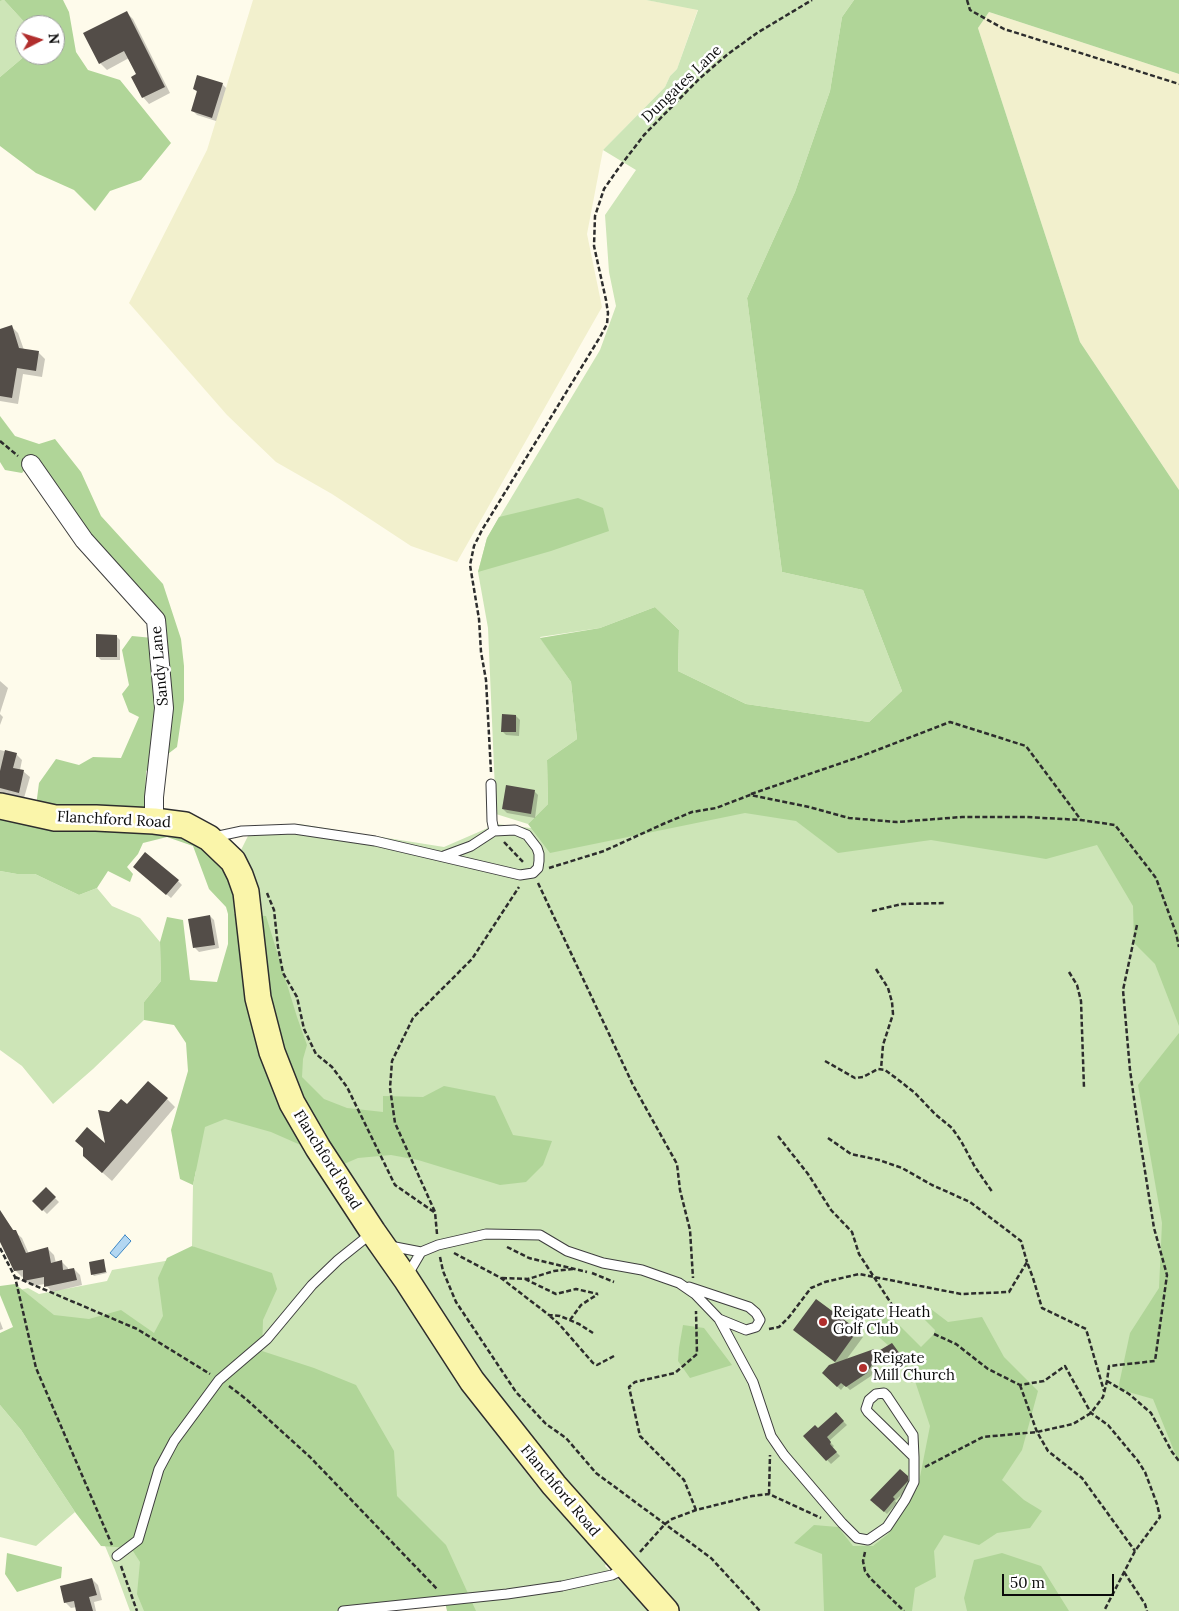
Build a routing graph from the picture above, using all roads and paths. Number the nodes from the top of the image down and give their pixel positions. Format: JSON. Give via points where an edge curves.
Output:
{"nodes":[{"id":1,"x":812,"y":0,"type":"edge"},
{"id":2,"x":967,"y":0,"type":"edge"},
{"id":3,"x":1179,"y":84,"type":"edge"},
{"id":4,"x":0,"y":441,"type":"edge"},
{"id":5,"x":31,"y":464,"type":"joint"},
{"id":6,"x":491,"y":784,"type":"joint"},
{"id":7,"x":750,"y":795,"type":"junction"},
{"id":8,"x":0,"y":806,"type":"edge"},
{"id":9,"x":1081,"y":820,"type":"junction"},
{"id":10,"x":154,"y":821,"type":"junction"},
{"id":11,"x":494,"y":831,"type":"junction"},
{"id":12,"x":209,"y":838,"type":"junction"},
{"id":13,"x":444,"y":856,"type":"junction"},
{"id":14,"x":530,"y":874,"type":"junction"},
{"id":15,"x":264,"y":885,"type":"dead end"},
{"id":16,"x":946,"y":903,"type":"dead end"},
{"id":17,"x":872,"y":911,"type":"dead end"},
{"id":18,"x":1136,"y":925,"type":"dead end"},
{"id":19,"x":1179,"y":947,"type":"edge"},
{"id":20,"x":876,"y":968,"type":"dead end"},
{"id":21,"x":1069,"y":972,"type":"dead end"},
{"id":22,"x":825,"y":1061,"type":"dead end"},
{"id":23,"x":881,"y":1069,"type":"junction"},
{"id":24,"x":1084,"y":1088,"type":"dead end"},
{"id":25,"x":778,"y":1136,"type":"dead end"},
{"id":26,"x":828,"y":1138,"type":"dead end"},
{"id":27,"x":993,"y":1193,"type":"dead end"},
{"id":28,"x":435,"y":1212,"type":"junction"},
{"id":29,"x":487,"y":1234,"type":"junction"},
{"id":30,"x":377,"y":1238,"type":"junction"},
{"id":31,"x":439,"y":1245,"type":"junction"},
{"id":32,"x":0,"y":1248,"type":"edge"},
{"id":33,"x":421,"y":1252,"type":"junction"},
{"id":34,"x":1027,"y":1262,"type":"junction"},
{"id":35,"x":575,"y":1269,"type":"junction"},
{"id":36,"x":874,"y":1276,"type":"junction"},
{"id":37,"x":15,"y":1278,"type":"junction"},
{"id":38,"x":501,"y":1278,"type":"junction"},
{"id":39,"x":406,"y":1279,"type":"junction"},
{"id":40,"x":525,"y":1279,"type":"junction"},
{"id":41,"x":614,"y":1282,"type":"dead end"},
{"id":42,"x":695,"y":1292,"type":"junction"},
{"id":43,"x":896,"y":1311,"type":"dead end"},
{"id":44,"x":549,"y":1315,"type":"junction"},
{"id":45,"x":718,"y":1319,"type":"junction"},
{"id":46,"x":570,"y":1320,"type":"junction"},
{"id":47,"x":746,"y":1330,"type":"junction"},
{"id":48,"x":593,"y":1333,"type":"dead end"},
{"id":49,"x":934,"y":1334,"type":"dead end"},
{"id":50,"x":614,"y":1356,"type":"dead end"},
{"id":51,"x":219,"y":1380,"type":"junction"},
{"id":52,"x":1107,"y":1381,"type":"junction"},
{"id":53,"x":1020,"y":1385,"type":"junction"},
{"id":54,"x":1104,"y":1392,"type":"junction"},
{"id":55,"x":1091,"y":1413,"type":"junction"},
{"id":56,"x":1037,"y":1432,"type":"junction"},
{"id":57,"x":771,"y":1436,"type":"junction"},
{"id":58,"x":914,"y":1457,"type":"junction"},
{"id":59,"x":1179,"y":1460,"type":"edge"},
{"id":60,"x":914,"y":1470,"type":"junction"},
{"id":61,"x":769,"y":1494,"type":"junction"},
{"id":62,"x":696,"y":1510,"type":"junction"},
{"id":63,"x":842,"y":1523,"type":"junction"},
{"id":64,"x":665,"y":1524,"type":"junction"},
{"id":65,"x":868,"y":1540,"type":"junction"},
{"id":66,"x":1135,"y":1551,"type":"junction"},
{"id":67,"x":117,"y":1556,"type":"junction"},
{"id":68,"x":627,"y":1568,"type":"junction"},
{"id":69,"x":1124,"y":1572,"type":"junction"},
{"id":70,"x":448,"y":1599,"type":"junction"},
{"id":71,"x":137,"y":1611,"type":"edge"},
{"id":72,"x":343,"y":1611,"type":"edge"},
{"id":73,"x":666,"y":1611,"type":"edge"},
{"id":74,"x":760,"y":1611,"type":"edge"},
{"id":75,"x":904,"y":1611,"type":"edge"},
{"id":76,"x":1104,"y":1611,"type":"edge"},
{"id":77,"x":1147,"y":1611,"type":"edge"}],
"edges":[{"from":1,"to":6,"type":"path","name":"Dungates Lane","via":[[757,33],[699,79],[644,135],[604,189],[595,216],[594,246],[606,300],[607,324],[482,530],[470,565],[486,680]]},
{"from":2,"to":3,"type":"path","via":[[970,10],[1004,29]]},
{"from":4,"to":5,"type":"path"},
{"from":5,"to":10,"type":"street","name":"Sandy Lane","via":[[84,540],[156,620],[164,708]]},
{"from":6,"to":11,"type":"lane"},
{"from":7,"to":9,"type":"path","via":[[849,818],[898,822],[962,817]]},
{"from":7,"to":9,"type":"path","via":[[950,722],[1026,746]]},
{"from":7,"to":14,"type":"path","via":[[716,808],[692,812],[604,851]]},
{"from":8,"to":10,"type":"street","name":"Flanchford Road","via":[[55,818]]},
{"from":9,"to":19,"type":"path","via":[[1115,825],[1156,878]]},
{"from":10,"to":12,"type":"street","name":"Flanchford Road","via":[[185,825]]},
{"from":11,"to":13,"type":"lane","via":[[471,846]]},
{"from":11,"to":14,"type":"path"},
{"from":11,"to":14,"type":"lane","via":[[515,830],[526,835],[537,848],[538,868]]},
{"from":12,"to":13,"type":"lane","via":[[242,830],[294,829],[375,841]]},
{"from":12,"to":30,"type":"street","name":"Flanchford Road","via":[[233,861],[246,892],[258,998],[272,1052],[292,1103]]},
{"from":13,"to":14,"type":"lane","via":[[513,874]]},
{"from":14,"to":28,"type":"path","via":[[472,958],[413,1018],[392,1060],[390,1088],[395,1123]]},
{"from":14,"to":42,"type":"path","via":[[633,1085],[676,1164],[690,1230]]},
{"from":15,"to":28,"type":"path","via":[[274,910],[283,973],[297,997],[304,1028],[316,1054],[332,1067],[347,1087],[395,1185]]},
{"from":16,"to":17,"type":"path","via":[[902,904]]},
{"from":18,"to":52,"type":"path","via":[[1123,990],[1126,1026],[1154,1228],[1167,1275],[1155,1361],[1109,1366]]},
{"from":20,"to":23,"type":"path","via":[[888,988],[893,1014],[886,1034]]},
{"from":21,"to":24,"type":"path","via":[[1081,1001]]},
{"from":22,"to":23,"type":"path","via":[[856,1078]]},
{"from":23,"to":27,"type":"path","via":[[915,1093],[952,1128]]},
{"from":25,"to":36,"type":"path","via":[[831,1210],[852,1232],[859,1254]]},
{"from":26,"to":34,"type":"path","via":[[851,1154],[902,1168],[970,1202],[1021,1241]]},
{"from":28,"to":31,"type":"path"},
{"from":29,"to":31,"type":"lane"},
{"from":29,"to":35,"type":"path","via":[[529,1258]]},
{"from":29,"to":42,"type":"lane","via":[[540,1235],[567,1251],[604,1263],[642,1270]]},
{"from":30,"to":33,"type":"lane"},
{"from":30,"to":39,"type":"street","name":"Flanchford Road"},
{"from":30,"to":51,"type":"lane","via":[[338,1260],[312,1285],[267,1339]]},
{"from":31,"to":33,"type":"lane"},
{"from":31,"to":38,"type":"path"},
{"from":31,"to":64,"type":"path","via":[[443,1271],[456,1302],[516,1392],[546,1424],[566,1438],[596,1473]]},
{"from":32,"to":37,"type":"path"},
{"from":33,"to":39,"type":"lane"},
{"from":34,"to":36,"type":"path","via":[[1009,1292],[961,1294]]},
{"from":34,"to":54,"type":"path","via":[[1042,1308],[1086,1329]]},
{"from":35,"to":40,"type":"path"},
{"from":35,"to":41,"type":"path"},
{"from":36,"to":43,"type":"path"},
{"from":36,"to":47,"type":"path","via":[[859,1274],[818,1285],[811,1288],[779,1327]]},
{"from":37,"to":51,"type":"path","via":[[136,1329]]},
{"from":37,"to":67,"type":"path","via":[[36,1368]]},
{"from":38,"to":40,"type":"path"},
{"from":38,"to":44,"type":"path"},
{"from":39,"to":68,"type":"street","name":"Flanchford Road","via":[[472,1381],[503,1422]]},
{"from":40,"to":46,"type":"path","via":[[556,1294],[576,1289],[598,1294],[581,1305]]},
{"from":42,"to":45,"type":"lane"},
{"from":42,"to":47,"type":"lane","via":[[753,1309],[759,1316],[759,1325]]},
{"from":42,"to":62,"type":"path","via":[[697,1354],[674,1374],[629,1386],[640,1436],[684,1480]]},
{"from":44,"to":46,"type":"path"},
{"from":44,"to":50,"type":"path","via":[[593,1363],[597,1365]]},
{"from":45,"to":47,"type":"lane"},
{"from":45,"to":57,"type":"lane","via":[[752,1382]]},
{"from":46,"to":48,"type":"path"},
{"from":49,"to":53,"type":"path","via":[[956,1344],[988,1369]]},
{"from":51,"to":67,"type":"lane","via":[[174,1441],[159,1469],[138,1540]]},
{"from":51,"to":70,"type":"path","via":[[246,1399],[310,1457]]},
{"from":52,"to":54,"type":"path"},
{"from":52,"to":59,"type":"path","via":[[1151,1413]]},
{"from":53,"to":55,"type":"path","via":[[1044,1381],[1065,1366]]},
{"from":53,"to":56,"type":"path"},
{"from":54,"to":55,"type":"path"},
{"from":55,"to":56,"type":"path","via":[[1073,1424]]},
{"from":55,"to":66,"type":"path","via":[[1108,1425],[1138,1461],[1157,1504],[1160,1517]]},
{"from":56,"to":60,"type":"path","via":[[982,1437],[931,1465]]},
{"from":56,"to":66,"type":"path","via":[[1048,1451],[1082,1478]]},
{"from":57,"to":61,"type":"path"},
{"from":57,"to":63,"type":"lane"},
{"from":58,"to":58,"type":"lane","via":[[911,1432],[887,1396],[876,1394],[869,1400],[868,1412]]},
{"from":58,"to":60,"type":"lane"},
{"from":60,"to":65,"type":"lane","via":[[914,1482],[898,1512],[888,1527]]},
{"from":61,"to":62,"type":"path"},
{"from":61,"to":63,"type":"path","via":[[825,1520]]},
{"from":62,"to":64,"type":"path"},
{"from":63,"to":65,"type":"lane","via":[[857,1538]]},
{"from":64,"to":68,"type":"path"},
{"from":64,"to":74,"type":"path","via":[[711,1558]]},
{"from":65,"to":75,"type":"path","via":[[863,1561],[865,1571]]},
{"from":66,"to":69,"type":"path"},
{"from":67,"to":71,"type":"path"},
{"from":68,"to":70,"type":"lane","via":[[612,1575],[562,1586]]},
{"from":68,"to":73,"type":"street","name":"Flanchford Road"},
{"from":69,"to":76,"type":"path"},
{"from":69,"to":77,"type":"path"},
{"from":70,"to":72,"type":"lane"}]}
